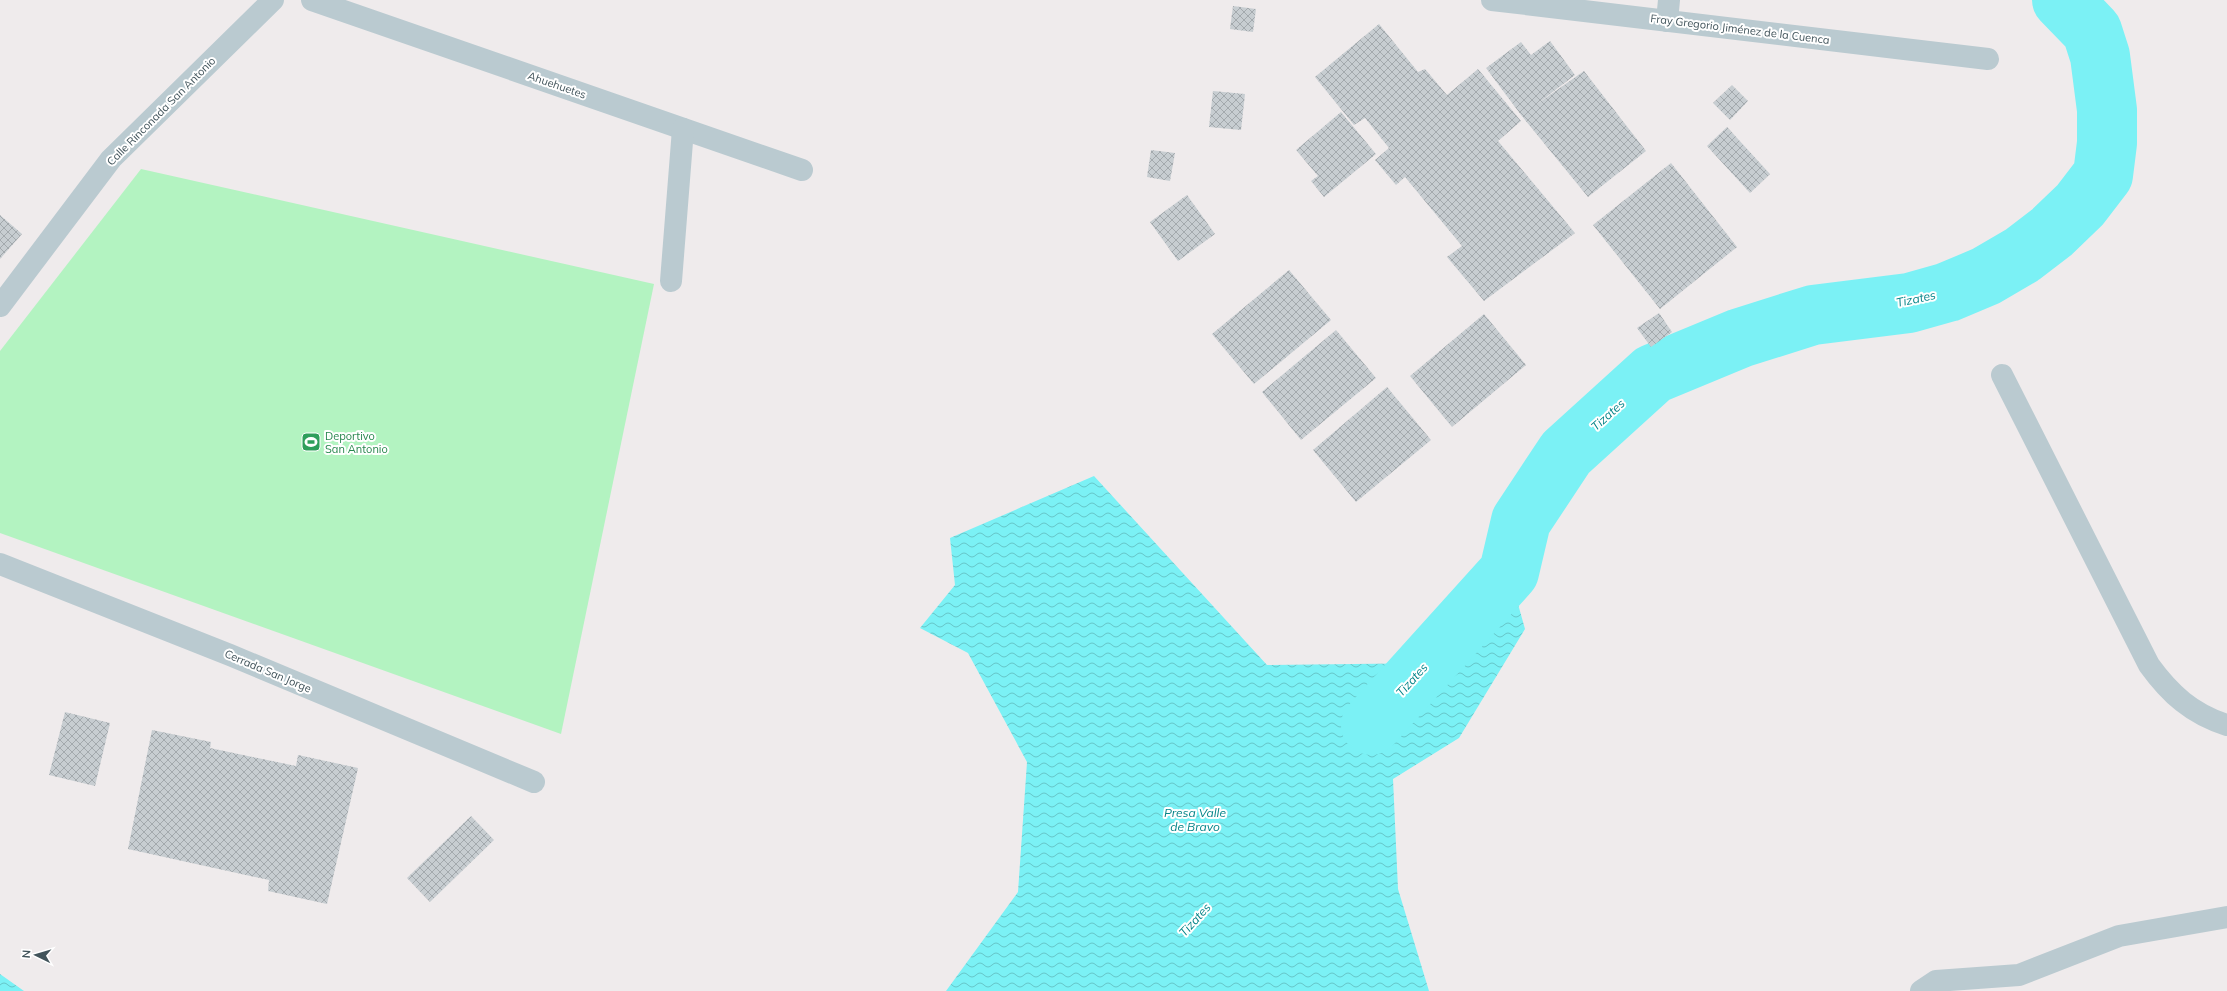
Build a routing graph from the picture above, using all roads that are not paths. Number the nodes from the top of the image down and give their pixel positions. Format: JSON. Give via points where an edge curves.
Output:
{"nodes":[{"id":1,"x":273,"y":0,"type":"edge"},
{"id":2,"x":312,"y":0,"type":"edge"},
{"id":3,"x":1492,"y":0,"type":"edge"},
{"id":4,"x":1668,"y":10,"type":"edge"},
{"id":5,"x":1988,"y":59,"type":"dead end"},
{"id":6,"x":683,"y":129,"type":"junction"},
{"id":7,"x":802,"y":170,"type":"dead end"},
{"id":8,"x":671,"y":281,"type":"dead end"},
{"id":9,"x":0,"y":306,"type":"edge"},
{"id":10,"x":2002,"y":376,"type":"dead end"},
{"id":11,"x":0,"y":564,"type":"edge"},
{"id":12,"x":2227,"y":725,"type":"edge"},
{"id":13,"x":534,"y":782,"type":"dead end"},
{"id":14,"x":2227,"y":917,"type":"edge"},
{"id":15,"x":1921,"y":991,"type":"edge"}],
"edges":[{"from":1,"to":9,"type":"street","name":"Calle Rinconada San Antonio","via":[[111,159]]},
{"from":2,"to":6,"type":"street","name":"Ahuehuetes"},
{"from":3,"to":4,"type":"street","name":"Fray Gregorio Jiménez de la Cuenca"},
{"from":4,"to":5,"type":"street","name":"Fray Gregorio Jiménez de la Cuenca"},
{"from":6,"to":7,"type":"street","name":"Ahuehuetes"},
{"from":6,"to":8,"type":"street"},
{"from":10,"to":12,"type":"street","via":[[2149,665],[2175,697],[2210,719]]},
{"from":11,"to":13,"type":"street","name":"Cerrada San Jorge","via":[[230,655]]},
{"from":14,"to":15,"type":"street","via":[[2119,936],[2018,975],[1936,982]]}]}
